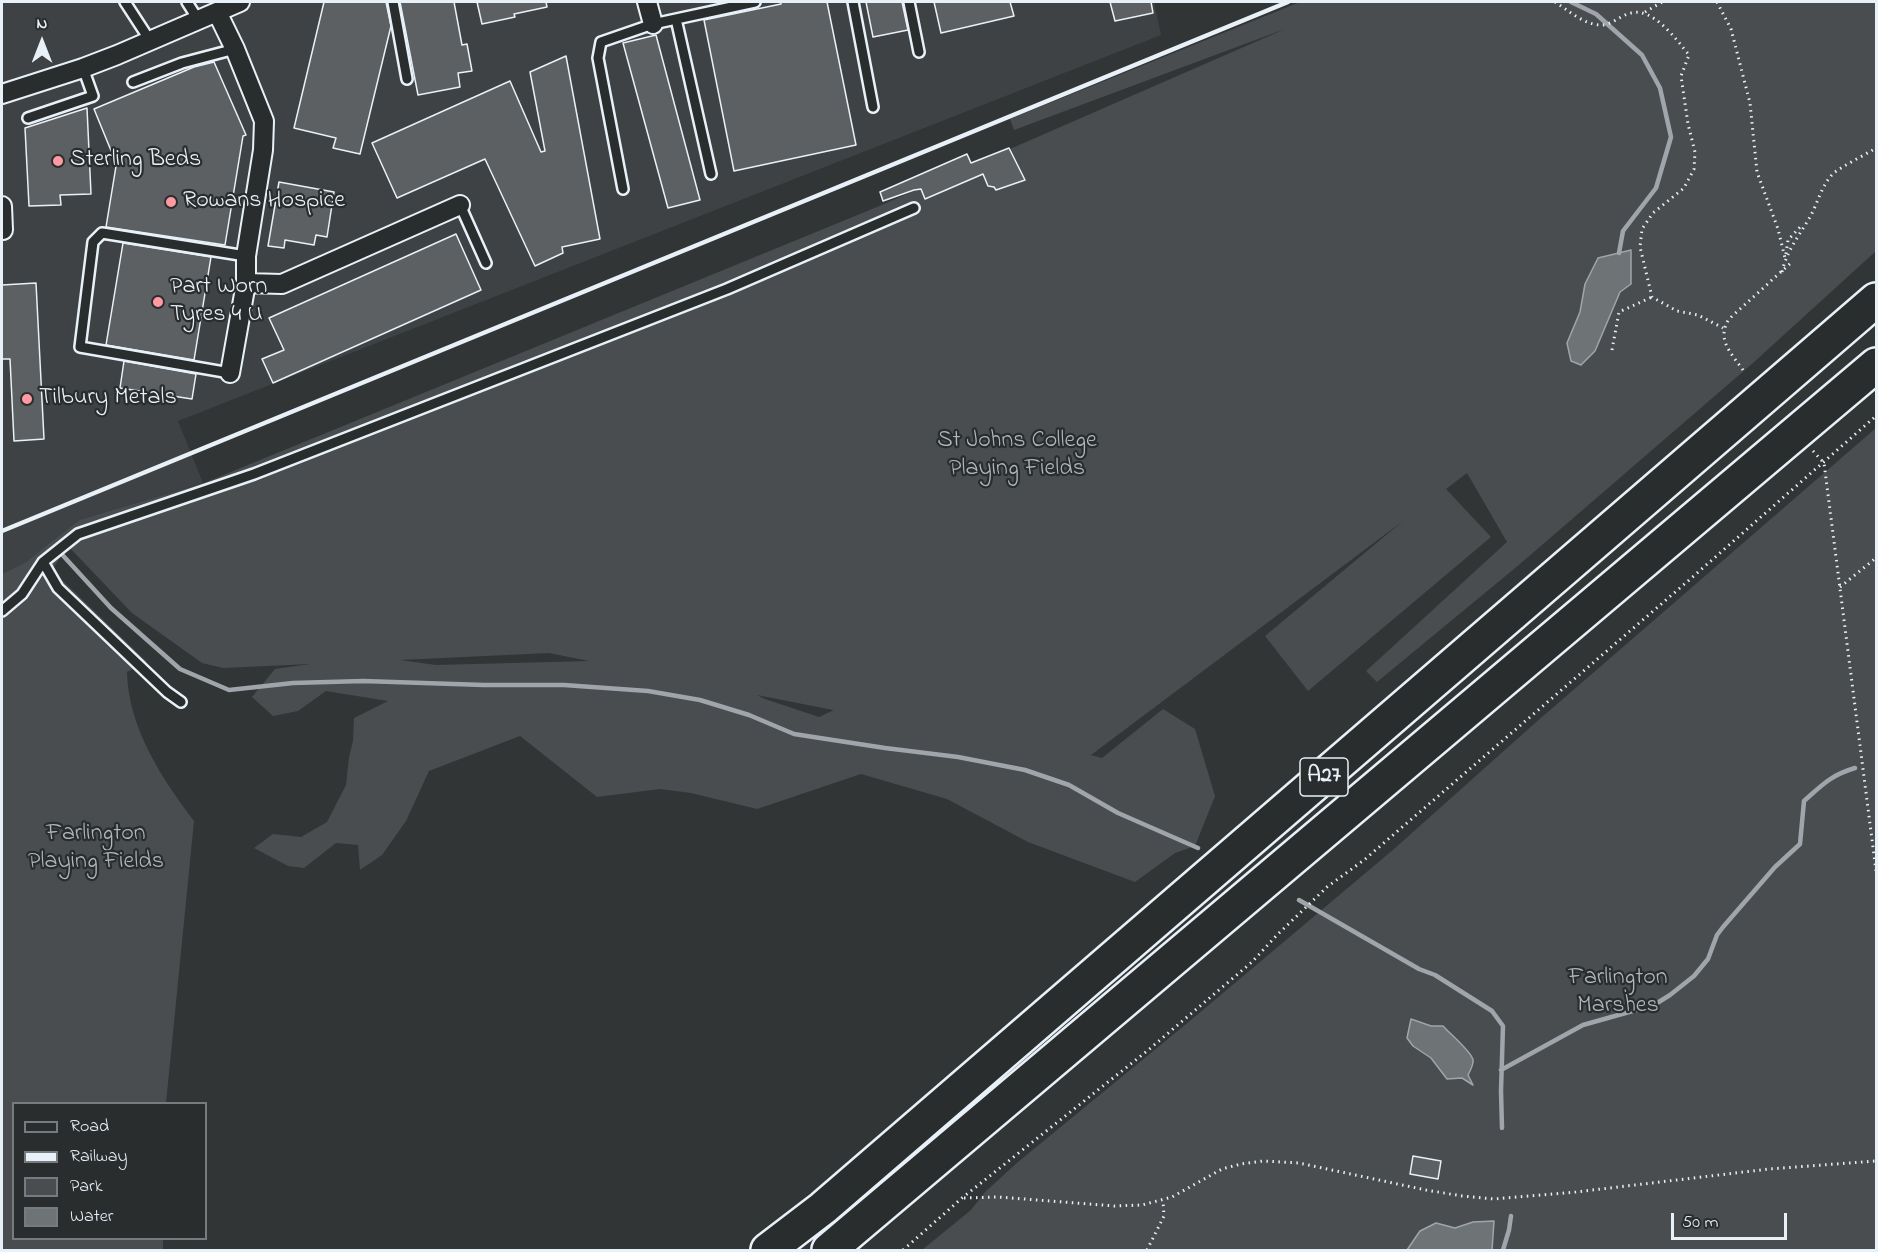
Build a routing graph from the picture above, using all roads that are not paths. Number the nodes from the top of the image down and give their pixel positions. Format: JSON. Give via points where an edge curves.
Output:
{"nodes":[{"id":1,"x":124,"y":2,"type":"edge"},
{"id":2,"x":188,"y":2,"type":"edge"},
{"id":3,"x":240,"y":2,"type":"edge"},
{"id":4,"x":393,"y":2,"type":"edge"},
{"id":5,"x":647,"y":2,"type":"edge"},
{"id":6,"x":755,"y":2,"type":"edge"},
{"id":7,"x":853,"y":2,"type":"edge"},
{"id":8,"x":909,"y":2,"type":"edge"},
{"id":9,"x":218,"y":12,"type":"junction"},
{"id":10,"x":676,"y":19,"type":"junction"},
{"id":11,"x":199,"y":21,"type":"junction"},
{"id":12,"x":653,"y":24,"type":"junction"},
{"id":13,"x":151,"y":42,"type":"junction"},
{"id":14,"x":236,"y":49,"type":"junction"},
{"id":15,"x":919,"y":52,"type":"dead end"},
{"id":16,"x":83,"y":68,"type":"junction"},
{"id":17,"x":407,"y":79,"type":"dead end"},
{"id":18,"x":133,"y":82,"type":"dead end"},
{"id":19,"x":2,"y":94,"type":"edge"},
{"id":20,"x":873,"y":107,"type":"dead end"},
{"id":21,"x":28,"y":118,"type":"dead end"},
{"id":22,"x":711,"y":174,"type":"dead end"},
{"id":23,"x":623,"y":189,"type":"dead end"},
{"id":24,"x":460,"y":205,"type":"joint"},
{"id":25,"x":2,"y":206,"type":"edge"},
{"id":26,"x":914,"y":208,"type":"dead end"},
{"id":27,"x":3,"y":230,"type":"edge"},
{"id":28,"x":246,"y":256,"type":"junction"},
{"id":29,"x":486,"y":263,"type":"dead end"},
{"id":30,"x":246,"y":284,"type":"junction"},
{"id":31,"x":1876,"y":300,"type":"edge"},
{"id":32,"x":1876,"y":365,"type":"edge"},
{"id":33,"x":230,"y":373,"type":"joint"},
{"id":34,"x":43,"y":562,"type":"junction"},
{"id":35,"x":2,"y":611,"type":"edge"},
{"id":36,"x":181,"y":702,"type":"dead end"},
{"id":37,"x":768,"y":1251,"type":"edge"},
{"id":38,"x":829,"y":1251,"type":"edge"}],
"edges":[{"from":1,"to":13,"type":"lane"},
{"from":2,"to":11,"type":"lane"},
{"from":3,"to":9,"type":"street"},
{"from":4,"to":17,"type":"lane"},
{"from":5,"to":12,"type":"street"},
{"from":6,"to":10,"type":"lane"},
{"from":7,"to":20,"type":"lane"},
{"from":8,"to":15,"type":"lane"},
{"from":9,"to":11,"type":"street"},
{"from":9,"to":14,"type":"street"},
{"from":10,"to":12,"type":"lane"},
{"from":10,"to":22,"type":"lane"},
{"from":11,"to":13,"type":"street"},
{"from":12,"to":23,"type":"lane","via":[[601,42],[598,58]]},
{"from":13,"to":16,"type":"street"},
{"from":14,"to":18,"type":"lane","via":[[182,63]]},
{"from":14,"to":28,"type":"street","via":[[264,121]]},
{"from":16,"to":19,"type":"street"},
{"from":16,"to":21,"type":"lane","via":[[93,96]]},
{"from":24,"to":29,"type":"lane"},
{"from":24,"to":30,"type":"street","via":[[291,281]]},
{"from":25,"to":27,"type":"street"},
{"from":26,"to":34,"type":"lane","via":[[727,289],[254,474],[78,534]]},
{"from":28,"to":30,"type":"street"},
{"from":28,"to":33,"type":"lane","via":[[102,233],[93,242],[80,348]]},
{"from":30,"to":33,"type":"street"},
{"from":31,"to":37,"type":"highway","number":"A27","via":[[823,1208]]},
{"from":32,"to":38,"type":"highway","number":"A27"},
{"from":34,"to":35,"type":"lane","via":[[22,594]]},
{"from":34,"to":36,"type":"lane","via":[[58,588]]}]}
